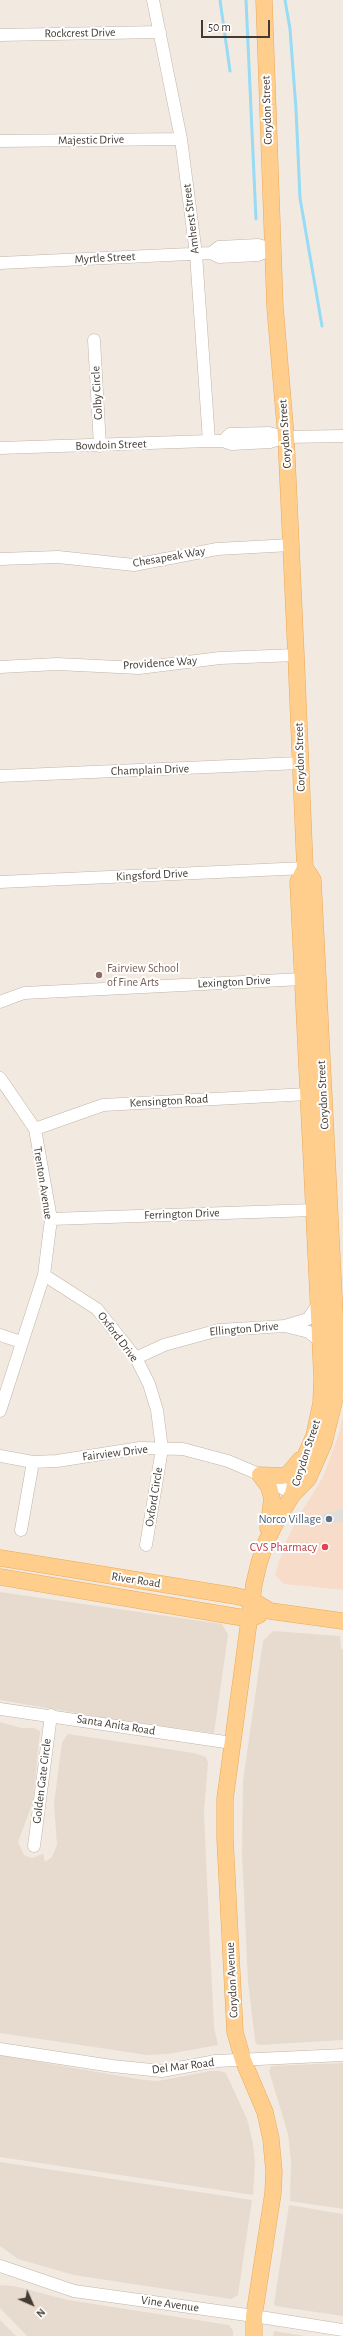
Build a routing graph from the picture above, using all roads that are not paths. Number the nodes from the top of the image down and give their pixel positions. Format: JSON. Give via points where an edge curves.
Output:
{"nodes":[{"id":1,"x":153,"y":0,"type":"edge"},
{"id":2,"x":264,"y":0,"type":"edge"},
{"id":3,"x":160,"y":32,"type":"junction"},
{"id":4,"x":0,"y":35,"type":"edge"},
{"id":5,"x":181,"y":139,"type":"junction"},
{"id":6,"x":0,"y":141,"type":"edge"},
{"id":7,"x":272,"y":249,"type":"junction"},
{"id":8,"x":196,"y":254,"type":"junction"},
{"id":9,"x":0,"y":263,"type":"edge"},
{"id":10,"x":94,"y":340,"type":"dead end"},
{"id":11,"x":343,"y":436,"type":"edge"},
{"id":12,"x":286,"y":437,"type":"junction"},
{"id":13,"x":209,"y":441,"type":"junction"},
{"id":14,"x":100,"y":446,"type":"junction"},
{"id":15,"x":0,"y":448,"type":"edge"},
{"id":16,"x":291,"y":545,"type":"junction"},
{"id":17,"x":0,"y":559,"type":"edge"},
{"id":18,"x":296,"y":655,"type":"junction"},
{"id":19,"x":0,"y":667,"type":"edge"},
{"id":20,"x":300,"y":763,"type":"junction"},
{"id":21,"x":0,"y":776,"type":"edge"},
{"id":22,"x":305,"y":868,"type":"junction"},
{"id":23,"x":0,"y":882,"type":"edge"},
{"id":24,"x":303,"y":979,"type":"junction"},
{"id":25,"x":0,"y":1002,"type":"edge"},
{"id":26,"x":0,"y":1078,"type":"edge"},
{"id":27,"x":308,"y":1094,"type":"junction"},
{"id":28,"x":35,"y":1129,"type":"junction"},
{"id":29,"x":312,"y":1210,"type":"junction"},
{"id":30,"x":51,"y":1219,"type":"junction"},
{"id":31,"x":318,"y":1269,"type":"junction"},
{"id":32,"x":44,"y":1275,"type":"junction"},
{"id":33,"x":318,"y":1304,"type":"junction"},
{"id":34,"x":339,"y":1324,"type":"edge"},
{"id":35,"x":285,"y":1326,"type":"junction"},
{"id":36,"x":0,"y":1335,"type":"edge"},
{"id":37,"x":320,"y":1341,"type":"junction"},
{"id":38,"x":21,"y":1342,"type":"junction"},
{"id":39,"x":136,"y":1358,"type":"junction"},
{"id":40,"x":0,"y":1411,"type":"edge"},
{"id":41,"x":314,"y":1436,"type":"junction"},
{"id":42,"x":162,"y":1449,"type":"junction"},
{"id":43,"x":0,"y":1456,"type":"edge"},
{"id":44,"x":33,"y":1462,"type":"junction"},
{"id":45,"x":260,"y":1475,"type":"junction"},
{"id":46,"x":293,"y":1494,"type":"junction"},
{"id":47,"x":21,"y":1530,"type":"dead end"},
{"id":48,"x":266,"y":1542,"type":"junction"},
{"id":49,"x":146,"y":1545,"type":"dead end"},
{"id":50,"x":0,"y":1558,"type":"edge"},
{"id":51,"x":0,"y":1577,"type":"edge"},
{"id":52,"x":252,"y":1600,"type":"junction"},
{"id":53,"x":270,"y":1610,"type":"junction"},
{"id":54,"x":250,"y":1619,"type":"junction"},
{"id":55,"x":343,"y":1621,"type":"edge"},
{"id":56,"x":0,"y":1709,"type":"edge"},
{"id":57,"x":51,"y":1715,"type":"junction"},
{"id":58,"x":232,"y":1743,"type":"junction"},
{"id":59,"x":34,"y":1846,"type":"dead end"},
{"id":60,"x":0,"y":2049,"type":"edge"},
{"id":61,"x":343,"y":2056,"type":"edge"},
{"id":62,"x":243,"y":2060,"type":"junction"},
{"id":63,"x":0,"y":2266,"type":"edge"},
{"id":64,"x":254,"y":2316,"type":"junction"},
{"id":65,"x":343,"y":2330,"type":"edge"},
{"id":66,"x":254,"y":2336,"type":"edge"}],
"edges":[{"from":1,"to":3,"type":"street","name":"Amherst Street"},
{"from":2,"to":7,"type":"main road","name":"Corydon Street"},
{"from":3,"to":4,"type":"street","name":"Rockcrest Drive"},
{"from":3,"to":5,"type":"street","name":"Amherst Street"},
{"from":5,"to":6,"type":"street","name":"Majestic Drive"},
{"from":5,"to":8,"type":"street","name":"Amherst Street"},
{"from":7,"to":8,"type":"street","name":"Myrtle Street","via":[[258,245],[218,246],[211,253]]},
{"from":7,"to":12,"type":"main road","name":"Corydon Street"},
{"from":8,"to":9,"type":"street","name":"Myrtle Street"},
{"from":8,"to":13,"type":"street","name":"Amherst Street"},
{"from":10,"to":14,"type":"street","name":"Colby Circle"},
{"from":11,"to":12,"type":"street","name":"Bowdoin Street"},
{"from":12,"to":13,"type":"street","name":"Bowdoin Street","via":[[269,433],[230,434],[223,441]]},
{"from":12,"to":16,"type":"main road","name":"Corydon Street"},
{"from":13,"to":14,"type":"street","name":"Bowdoin Street"},
{"from":14,"to":15,"type":"street","name":"Bowdoin Street"},
{"from":16,"to":17,"type":"street","name":"Chesapeak Way","via":[[217,549],[134,565],[58,557]]},
{"from":16,"to":18,"type":"main road","name":"Corydon Street"},
{"from":18,"to":19,"type":"street","name":"Providence Way","via":[[220,658],[139,668],[57,664]]},
{"from":18,"to":20,"type":"main road","name":"Corydon Street"},
{"from":20,"to":21,"type":"street","name":"Champlain Drive"},
{"from":20,"to":22,"type":"main road","name":"Corydon Street"},
{"from":22,"to":23,"type":"street","name":"Kingsford Drive"},
{"from":22,"to":24,"type":"main road","name":"Corydon Street","via":[[298,882]]},
{"from":22,"to":34,"type":"main road","name":"Corydon Street","via":[[313,880]]},
{"from":24,"to":25,"type":"street","name":"Lexington Drive","via":[[24,993]]},
{"from":24,"to":27,"type":"main road","name":"Corydon Street"},
{"from":26,"to":28,"type":"street","name":"Trenton Avenue"},
{"from":27,"to":28,"type":"street","name":"Kensington Road","via":[[103,1105]]},
{"from":27,"to":29,"type":"main road","name":"Corydon Street"},
{"from":28,"to":30,"type":"street","name":"Trenton Avenue"},
{"from":29,"to":30,"type":"street","name":"Ferrington Drive"},
{"from":29,"to":31,"type":"main road","name":"Corydon Street"},
{"from":30,"to":32,"type":"street","name":"Trenton Avenue"},
{"from":31,"to":33,"type":"main road","name":"Corydon Street"},
{"from":31,"to":34,"type":"street","name":"Corydon Street","via":[[323,1276],[325,1311]]},
{"from":32,"to":38,"type":"street","name":"Trenton Avenue"},
{"from":32,"to":39,"type":"street","name":"Oxford Drive","via":[[97,1309]]},
{"from":33,"to":35,"type":"street","name":"Ellington Drive","via":[[308,1318]]},
{"from":33,"to":37,"type":"main road","name":"Corydon Street"},
{"from":34,"to":37,"type":"street","via":[[323,1333]]},
{"from":34,"to":46,"type":"main road","name":"Corydon Street","via":[[335,1398],[324,1443],[308,1479]]},
{"from":35,"to":37,"type":"street","name":"Ellington Drive","via":[[314,1334]]},
{"from":35,"to":39,"type":"street","name":"Ellington Drive","via":[[219,1330],[193,1335]]},
{"from":36,"to":38,"type":"street"},
{"from":37,"to":41,"type":"main road","name":"Corydon Street","via":[[321,1403]]},
{"from":38,"to":40,"type":"street","name":"Trenton Avenue"},
{"from":39,"to":42,"type":"street","name":"Oxford Drive","via":[[149,1384],[157,1410]]},
{"from":41,"to":45,"type":"main road","via":[[288,1474]]},
{"from":41,"to":46,"type":"main road","name":"Corydon Street","via":[[297,1475]]},
{"from":42,"to":44,"type":"street","name":"Fairview Drive","via":[[140,1448],[56,1462]]},
{"from":42,"to":45,"type":"street","name":"Fairview Drive","via":[[183,1449],[203,1453]]},
{"from":42,"to":49,"type":"street","name":"Oxford Circle"},
{"from":43,"to":44,"type":"street","name":"Fairview Drive"},
{"from":44,"to":47,"type":"street"},
{"from":45,"to":46,"type":"street","name":"Fairview Drive"},
{"from":45,"to":48,"type":"main road","via":[[269,1487],[272,1499]]},
{"from":46,"to":48,"type":"main road","name":"Corydon Street"},
{"from":48,"to":52,"type":"main road","name":"Corydon Street"},
{"from":50,"to":52,"type":"main road","name":"River Road"},
{"from":51,"to":54,"type":"main road","name":"River Road"},
{"from":52,"to":53,"type":"main road","name":"River Road"},
{"from":52,"to":54,"type":"main road","name":"Corydon Street"},
{"from":53,"to":54,"type":"main road"},
{"from":53,"to":55,"type":"main road","name":"River Road"},
{"from":54,"to":58,"type":"main road","name":"Corydon Avenue"},
{"from":56,"to":57,"type":"street","name":"Santa Anita Road"},
{"from":57,"to":58,"type":"street","name":"Santa Anita Road"},
{"from":57,"to":59,"type":"street","name":"Golden Gate Circle"},
{"from":58,"to":62,"type":"main road","name":"Corydon Avenue","via":[[225,1799],[225,1840],[232,2007],[235,2032]]},
{"from":60,"to":62,"type":"street","name":"Del Mar Road","via":[[162,2071],[216,2061]]},
{"from":61,"to":62,"type":"street","name":"Del Mar Road"},
{"from":62,"to":64,"type":"main road","name":"Corydon Avenue","via":[[265,2112],[274,2172]]},
{"from":63,"to":64,"type":"street","name":"Vine Avenue","via":[[74,2291]]},
{"from":64,"to":65,"type":"street","name":"Vine Avenue"},
{"from":64,"to":66,"type":"main road","name":"Corydon Avenue"}]}
